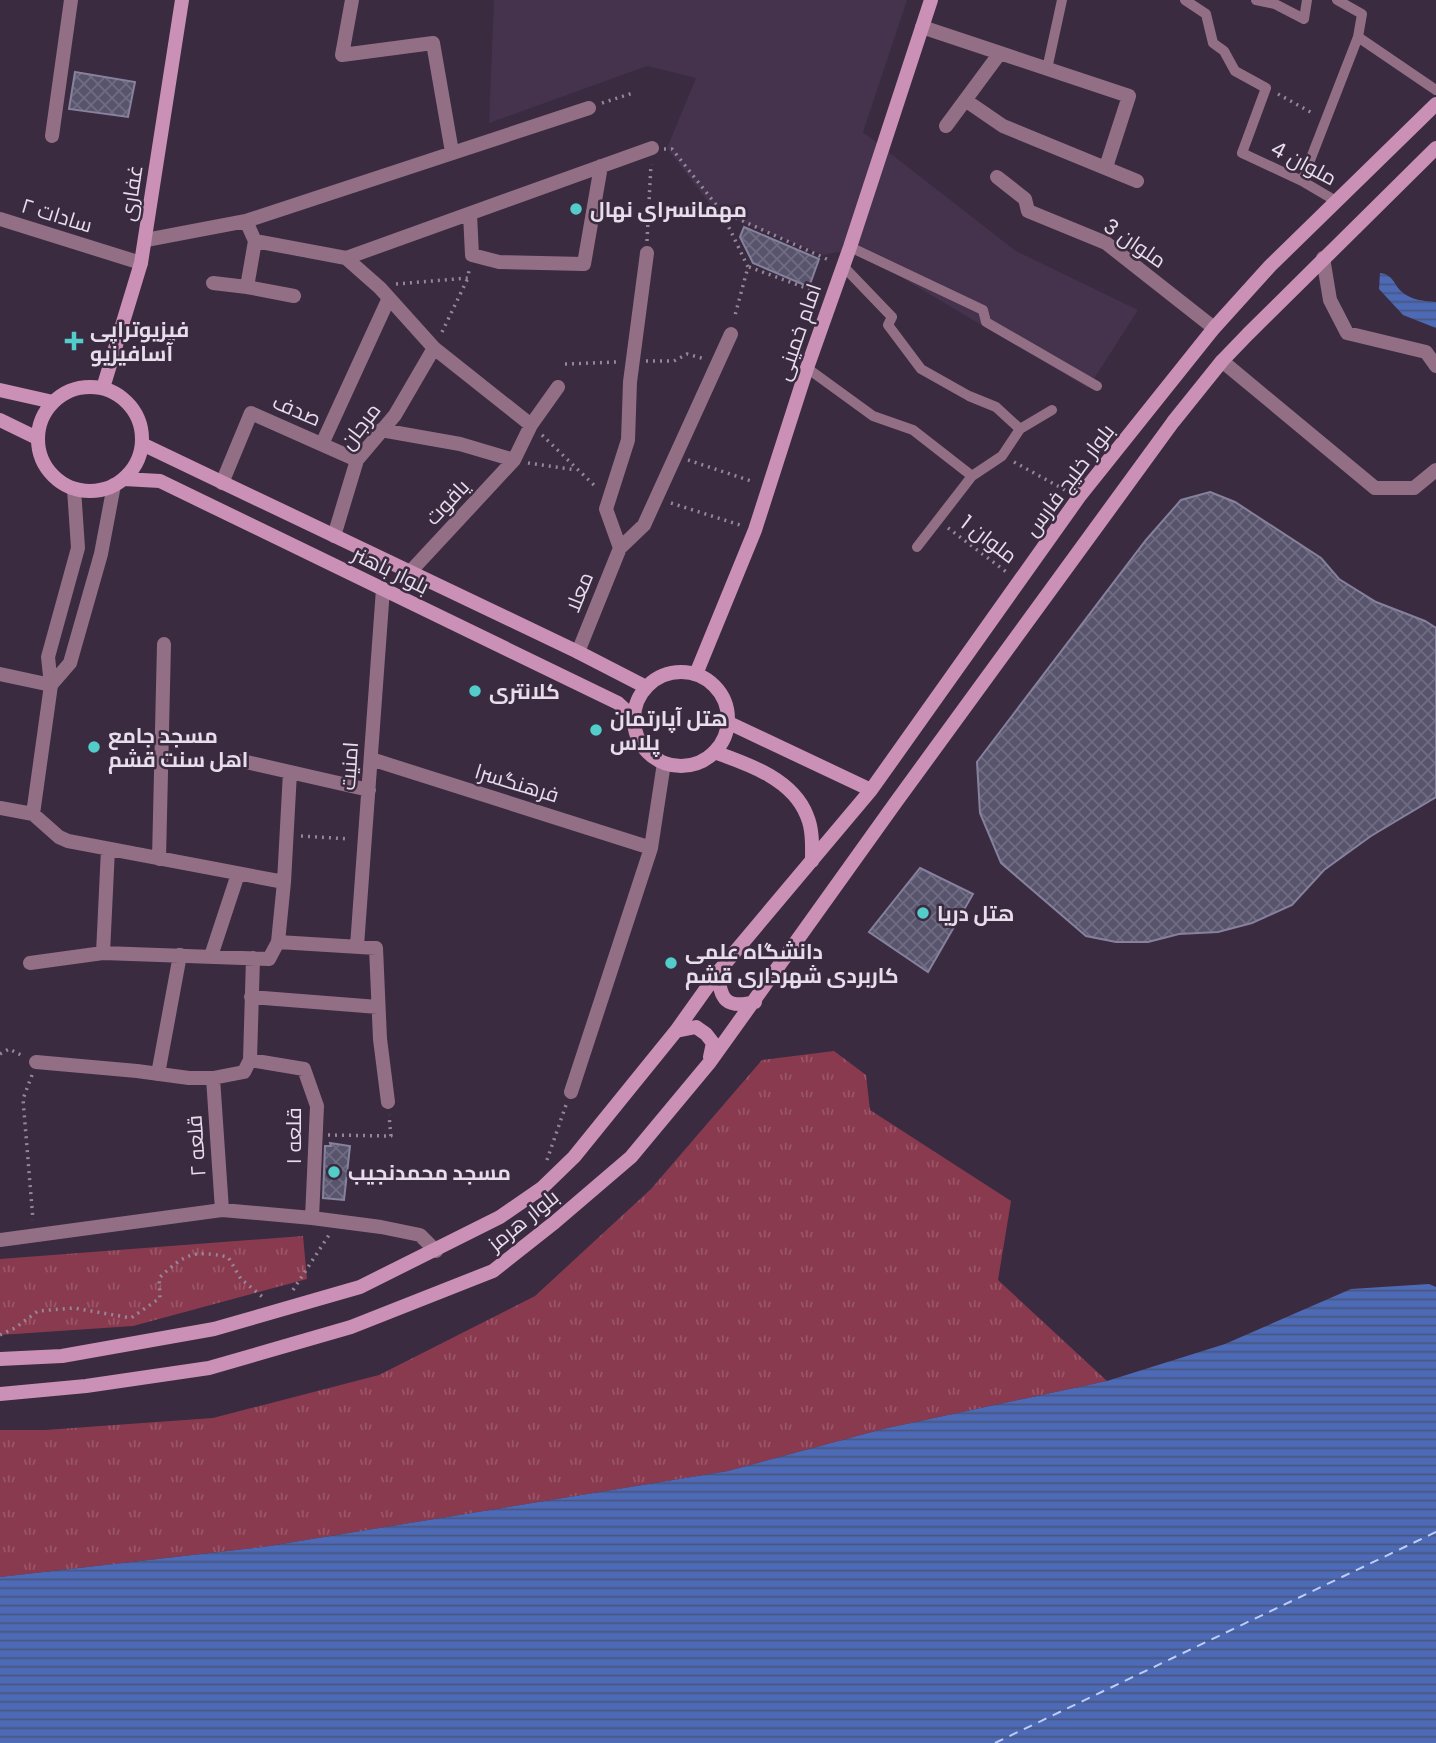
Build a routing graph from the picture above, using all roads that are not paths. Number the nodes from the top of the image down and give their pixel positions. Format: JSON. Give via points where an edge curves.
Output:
{"nodes":[{"id":1,"x":71,"y":0,"type":"edge"},
{"id":2,"x":181,"y":0,"type":"edge"},
{"id":3,"x":352,"y":0,"type":"edge"},
{"id":4,"x":931,"y":0,"type":"edge"},
{"id":5,"x":1062,"y":0,"type":"edge"},
{"id":6,"x":1185,"y":0,"type":"edge"},
{"id":7,"x":1256,"y":0,"type":"edge"},
{"id":8,"x":1307,"y":0,"type":"edge"},
{"id":9,"x":1337,"y":0,"type":"edge"},
{"id":10,"x":922,"y":27,"type":"junction"},
{"id":11,"x":1357,"y":37,"type":"junction"},
{"id":12,"x":1000,"y":53,"type":"junction"},
{"id":13,"x":1047,"y":69,"type":"junction"},
{"id":14,"x":1436,"y":90,"type":"edge"},
{"id":15,"x":965,"y":100,"type":"junction"},
{"id":16,"x":1436,"y":104,"type":"edge"},
{"id":17,"x":589,"y":108,"type":"road end"},
{"id":18,"x":946,"y":127,"type":"dead end"},
{"id":19,"x":52,"y":136,"type":"dead end"},
{"id":20,"x":652,"y":148,"type":"road end"},
{"id":21,"x":1436,"y":148,"type":"edge"},
{"id":22,"x":452,"y":152,"type":"junction"},
{"id":23,"x":601,"y":166,"type":"junction"},
{"id":24,"x":1106,"y":167,"type":"junction"},
{"id":25,"x":997,"y":177,"type":"dead end"},
{"id":26,"x":1137,"y":181,"type":"dead end"},
{"id":27,"x":1302,"y":181,"type":"junction"},
{"id":28,"x":1336,"y":201,"type":"junction"},
{"id":29,"x":470,"y":214,"type":"junction"},
{"id":30,"x":0,"y":219,"type":"edge"},
{"id":31,"x":246,"y":221,"type":"junction"},
{"id":32,"x":146,"y":240,"type":"junction"},
{"id":33,"x":255,"y":241,"type":"junction"},
{"id":34,"x":850,"y":247,"type":"junction"},
{"id":35,"x":647,"y":253,"type":"road end"},
{"id":36,"x":346,"y":258,"type":"junction"},
{"id":37,"x":1323,"y":258,"type":"junction"},
{"id":38,"x":141,"y":263,"type":"junction"},
{"id":39,"x":843,"y":266,"type":"junction"},
{"id":40,"x":213,"y":283,"type":"dead end"},
{"id":41,"x":247,"y":287,"type":"junction"},
{"id":42,"x":293,"y":296,"type":"dead end"},
{"id":43,"x":389,"y":298,"type":"junction"},
{"id":44,"x":1214,"y":328,"type":"junction"},
{"id":45,"x":730,"y":334,"type":"road end"},
{"id":46,"x":434,"y":348,"type":"junction"},
{"id":47,"x":1431,"y":353,"type":"edge"},
{"id":48,"x":1222,"y":361,"type":"junction"},
{"id":49,"x":1436,"y":366,"type":"edge"},
{"id":50,"x":807,"y":368,"type":"junction"},
{"id":51,"x":1097,"y":386,"type":"dead end"},
{"id":52,"x":558,"y":387,"type":"dead end"},
{"id":53,"x":103,"y":388,"type":"junction"},
{"id":54,"x":0,"y":390,"type":"edge"},
{"id":55,"x":53,"y":402,"type":"junction"},
{"id":56,"x":1052,"y":410,"type":"dead end"},
{"id":57,"x":0,"y":420,"type":"edge"},
{"id":58,"x":531,"y":425,"type":"junction"},
{"id":59,"x":1020,"y":429,"type":"junction"},
{"id":60,"x":382,"y":430,"type":"junction"},
{"id":61,"x":37,"y":438,"type":"junction"},
{"id":62,"x":142,"y":444,"type":"junction"},
{"id":63,"x":322,"y":444,"type":"junction"},
{"id":64,"x":357,"y":460,"type":"junction"},
{"id":65,"x":514,"y":460,"type":"junction"},
{"id":66,"x":1436,"y":470,"type":"edge"},
{"id":67,"x":972,"y":476,"type":"junction"},
{"id":68,"x":119,"y":482,"type":"junction"},
{"id":69,"x":222,"y":483,"type":"junction"},
{"id":70,"x":74,"y":489,"type":"junction"},
{"id":71,"x":334,"y":536,"type":"junction"},
{"id":72,"x":917,"y":547,"type":"dead end"},
{"id":73,"x":620,"y":548,"type":"junction"},
{"id":74,"x":410,"y":572,"type":"junction"},
{"id":75,"x":383,"y":589,"type":"junction"},
{"id":76,"x":164,"y":644,"type":"dead end"},
{"id":77,"x":578,"y":652,"type":"junction"},
{"id":78,"x":0,"y":674,"type":"edge"},
{"id":79,"x":696,"y":674,"type":"junction"},
{"id":80,"x":51,"y":685,"type":"junction"},
{"id":81,"x":646,"y":687,"type":"junction"},
{"id":82,"x":634,"y":717,"type":"junction"},
{"id":83,"x":727,"y":722,"type":"junction"},
{"id":84,"x":714,"y":752,"type":"junction"},
{"id":85,"x":371,"y":759,"type":"junction"},
{"id":86,"x":242,"y":761,"type":"dead end"},
{"id":87,"x":664,"y":763,"type":"junction"},
{"id":88,"x":290,"y":772,"type":"junction"},
{"id":89,"x":369,"y":790,"type":"junction"},
{"id":90,"x":871,"y":790,"type":"junction"},
{"id":91,"x":0,"y":808,"type":"edge"},
{"id":92,"x":33,"y":814,"type":"junction"},
{"id":93,"x":652,"y":848,"type":"junction"},
{"id":94,"x":108,"y":849,"type":"junction"},
{"id":95,"x":159,"y":859,"type":"junction"},
{"id":96,"x":812,"y":861,"type":"junction"},
{"id":97,"x":238,"y":874,"type":"junction"},
{"id":98,"x":284,"y":882,"type":"junction"},
{"id":99,"x":278,"y":942,"type":"junction"},
{"id":100,"x":357,"y":946,"type":"junction"},
{"id":101,"x":103,"y":953,"type":"junction"},
{"id":102,"x":180,"y":956,"type":"junction"},
{"id":103,"x":211,"y":957,"type":"junction"},
{"id":104,"x":253,"y":958,"type":"junction"},
{"id":105,"x":30,"y":963,"type":"dead end"},
{"id":106,"x":719,"y":972,"type":"junction"},
{"id":107,"x":251,"y":997,"type":"junction"},
{"id":108,"x":754,"y":1002,"type":"junction"},
{"id":109,"x":378,"y":1007,"type":"junction"},
{"id":110,"x":676,"y":1031,"type":"junction"},
{"id":111,"x":250,"y":1060,"type":"junction"},
{"id":112,"x":36,"y":1062,"type":"road end"},
{"id":113,"x":710,"y":1062,"type":"junction"},
{"id":114,"x":158,"y":1074,"type":"junction"},
{"id":115,"x":213,"y":1078,"type":"junction"},
{"id":116,"x":570,"y":1093,"type":"road end"},
{"id":117,"x":388,"y":1102,"type":"road end"},
{"id":118,"x":222,"y":1210,"type":"junction"},
{"id":119,"x":312,"y":1218,"type":"junction"},
{"id":120,"x":0,"y":1240,"type":"edge"},
{"id":121,"x":436,"y":1251,"type":"junction"},
{"id":122,"x":0,"y":1359,"type":"edge"},
{"id":123,"x":0,"y":1394,"type":"edge"}],
"edges":[{"from":1,"to":19,"type":"street"},
{"from":2,"to":32,"type":"main road","name":"غفاری"},
{"from":3,"to":22,"type":"street","via":[[342,55],[433,43]]},
{"from":4,"to":10,"type":"main road","name":"امام خمینی"},
{"from":5,"to":13,"type":"lane"},
{"from":6,"to":27,"type":"lane","name":"ملوان 4","via":[[1206,13],[1213,43],[1224,51],[1235,71],[1266,88],[1241,153]]},
{"from":7,"to":8,"type":"lane","via":[[1304,19]]},
{"from":9,"to":11,"type":"lane","via":[[1362,14]]},
{"from":10,"to":12,"type":"street"},
{"from":10,"to":34,"type":"main road","name":"امام خمینی"},
{"from":11,"to":14,"type":"lane"},
{"from":11,"to":27,"type":"lane"},
{"from":12,"to":13,"type":"street"},
{"from":12,"to":15,"type":"street"},
{"from":13,"to":24,"type":"street","via":[[1129,96]]},
{"from":15,"to":18,"type":"street"},
{"from":15,"to":24,"type":"street","via":[[1003,127]]},
{"from":16,"to":28,"type":"main road","name":"بلوار خلیج فارس"},
{"from":17,"to":22,"type":"street"},
{"from":20,"to":23,"type":"street"},
{"from":21,"to":37,"type":"main road"},
{"from":22,"to":31,"type":"street"},
{"from":23,"to":29,"type":"street"},
{"from":23,"to":29,"type":"street","via":[[584,264],[499,261],[472,255]]},
{"from":24,"to":26,"type":"street"},
{"from":25,"to":44,"type":"street","name":"ملوان 3","via":[[1025,199],[1028,211],[1105,243]]},
{"from":27,"to":28,"type":"lane","name":"ملوان 4"},
{"from":28,"to":44,"type":"main road","name":"بلوار خلیج فارس"},
{"from":29,"to":36,"type":"street"},
{"from":30,"to":38,"type":"street","name":"سادات ۲"},
{"from":31,"to":32,"type":"street"},
{"from":31,"to":33,"type":"street"},
{"from":32,"to":38,"type":"main road","name":"غفاری"},
{"from":33,"to":36,"type":"street"},
{"from":33,"to":41,"type":"street"},
{"from":34,"to":39,"type":"main road","name":"امام خمینی"},
{"from":34,"to":51,"type":"lane","via":[[983,310],[986,322]]},
{"from":35,"to":73,"type":"street","via":[[630,382],[628,440],[606,509]]},
{"from":36,"to":43,"type":"street"},
{"from":37,"to":47,"type":"street","via":[[1330,300],[1347,333]]},
{"from":37,"to":48,"type":"main road"},
{"from":38,"to":53,"type":"main road","name":"غفاری"},
{"from":39,"to":50,"type":"main road","name":"امام خمینی"},
{"from":39,"to":59,"type":"lane","via":[[892,317],[888,326],[921,369],[996,407]]},
{"from":40,"to":41,"type":"street"},
{"from":41,"to":42,"type":"street"},
{"from":43,"to":46,"type":"street"},
{"from":43,"to":63,"type":"street"},
{"from":44,"to":90,"type":"main road","name":"بلوار خلیج فارس","via":[[1079,497]]},
{"from":45,"to":73,"type":"street","via":[[644,524]]},
{"from":46,"to":58,"type":"street"},
{"from":46,"to":60,"type":"street","name":"مرجان"},
{"from":47,"to":49,"type":"street"},
{"from":48,"to":66,"type":"street","via":[[1375,488],[1414,488]]},
{"from":48,"to":108,"type":"main road","name":"بلوار هرمز","via":[[895,802]]},
{"from":50,"to":67,"type":"lane","via":[[873,416],[913,430]]},
{"from":50,"to":79,"type":"main road","name":"امام خمینی","via":[[755,530]]},
{"from":52,"to":58,"type":"street","name":"یاقوت"},
{"from":53,"to":55,"type":"main road","via":[[76,388]]},
{"from":53,"to":62,"type":"main road","via":[[128,403],[141,429]]},
{"from":54,"to":55,"type":"main road"},
{"from":55,"to":61,"type":"main road","via":[[44,412]]},
{"from":56,"to":59,"type":"lane"},
{"from":57,"to":61,"type":"main road"},
{"from":58,"to":65,"type":"street","name":"یاقوت"},
{"from":59,"to":67,"type":"lane","via":[[1002,456]]},
{"from":60,"to":64,"type":"street","name":"مرجان"},
{"from":60,"to":65,"type":"street","via":[[460,444]]},
{"from":61,"to":70,"type":"main road","via":[[38,452],[51,475]]},
{"from":62,"to":68,"type":"main road","via":[[133,469]]},
{"from":62,"to":69,"type":"main road","name":"بلوار باهنر"},
{"from":63,"to":64,"type":"street","name":"صدف"},
{"from":63,"to":69,"type":"street","name":"صدف","via":[[251,413]]},
{"from":64,"to":71,"type":"street","name":"مرجان"},
{"from":65,"to":74,"type":"street","name":"یاقوت"},
{"from":67,"to":72,"type":"lane"},
{"from":68,"to":70,"type":"main road","via":[[101,490]]},
{"from":68,"to":75,"type":"main road","name":"بلوار باهنر","via":[[160,481]]},
{"from":68,"to":80,"type":"street","via":[[70,663]]},
{"from":69,"to":71,"type":"main road","name":"بلوار باهنر"},
{"from":70,"to":80,"type":"street","via":[[78,548],[48,657]]},
{"from":71,"to":74,"type":"main road","name":"بلوار باهنر"},
{"from":73,"to":77,"type":"street","name":"معلا"},
{"from":74,"to":77,"type":"main road","name":"بلوار باهنر"},
{"from":75,"to":82,"type":"main road","name":"بلوار باهنر","via":[[618,703]]},
{"from":75,"to":85,"type":"street","name":"امنیت"},
{"from":76,"to":95,"type":"street"},
{"from":77,"to":81,"type":"main road","name":"بلوار باهنر"},
{"from":78,"to":80,"type":"street"},
{"from":79,"to":81,"type":"main road","via":[[669,673]]},
{"from":79,"to":83,"type":"main road","via":[[723,698]]},
{"from":80,"to":92,"type":"street"},
{"from":81,"to":82,"type":"main road"},
{"from":82,"to":87,"type":"main road","via":[[638,740]]},
{"from":83,"to":84,"type":"main road"},
{"from":83,"to":90,"type":"main road"},
{"from":84,"to":87,"type":"main road","via":[[691,765]]},
{"from":84,"to":96,"type":"main road","via":[[751,765],[791,791],[807,816]]},
{"from":85,"to":89,"type":"street","name":"امنیت"},
{"from":85,"to":93,"type":"street","name":"فرهنگسرا"},
{"from":86,"to":88,"type":"street"},
{"from":87,"to":93,"type":"street"},
{"from":88,"to":89,"type":"street"},
{"from":88,"to":98,"type":"street"},
{"from":89,"to":100,"type":"street","name":"امنیت"},
{"from":90,"to":96,"type":"main road","name":"بلوار خلیج فارس"},
{"from":91,"to":92,"type":"street"},
{"from":92,"to":94,"type":"street","via":[[59,837]]},
{"from":93,"to":116,"type":"street"},
{"from":94,"to":95,"type":"street"},
{"from":94,"to":101,"type":"street"},
{"from":95,"to":97,"type":"street"},
{"from":96,"to":106,"type":"main road","name":"بلوار هرمز"},
{"from":97,"to":98,"type":"street"},
{"from":97,"to":103,"type":"street"},
{"from":98,"to":99,"type":"street"},
{"from":99,"to":100,"type":"street"},
{"from":99,"to":104,"type":"street","via":[[269,959]]},
{"from":100,"to":109,"type":"street","via":[[376,948]]},
{"from":101,"to":102,"type":"street"},
{"from":101,"to":105,"type":"street"},
{"from":102,"to":103,"type":"street"},
{"from":102,"to":114,"type":"street"},
{"from":103,"to":104,"type":"street"},
{"from":104,"to":107,"type":"street"},
{"from":106,"to":108,"type":"main road","via":[[719,992],[727,1002]]},
{"from":106,"to":110,"type":"main road","name":"بلوار هرمز"},
{"from":107,"to":109,"type":"street"},
{"from":107,"to":111,"type":"street"},
{"from":108,"to":113,"type":"main road","name":"بلوار هرمز"},
{"from":109,"to":117,"type":"street"},
{"from":110,"to":113,"type":"main road","via":[[695,1027],[706,1034],[713,1043]]},
{"from":110,"to":121,"type":"main road","name":"بلوار هرمز","via":[[574,1157],[542,1188]]},
{"from":111,"to":115,"type":"street","via":[[244,1072]]},
{"from":111,"to":119,"type":"street","name":"قلعه ۱","via":[[304,1069],[317,1106]]},
{"from":112,"to":114,"type":"street"},
{"from":113,"to":123,"type":"main road","name":"بلوار هرمز","via":[[631,1157],[493,1271],[351,1327],[209,1368]]},
{"from":114,"to":115,"type":"street"},
{"from":115,"to":118,"type":"street","name":"قلعه ۲"},
{"from":118,"to":119,"type":"street"},
{"from":118,"to":120,"type":"street"},
{"from":119,"to":121,"type":"street","via":[[420,1235]]},
{"from":121,"to":122,"type":"main road","name":"بلوار هرمز","via":[[360,1287],[214,1329],[62,1356]]}]}
